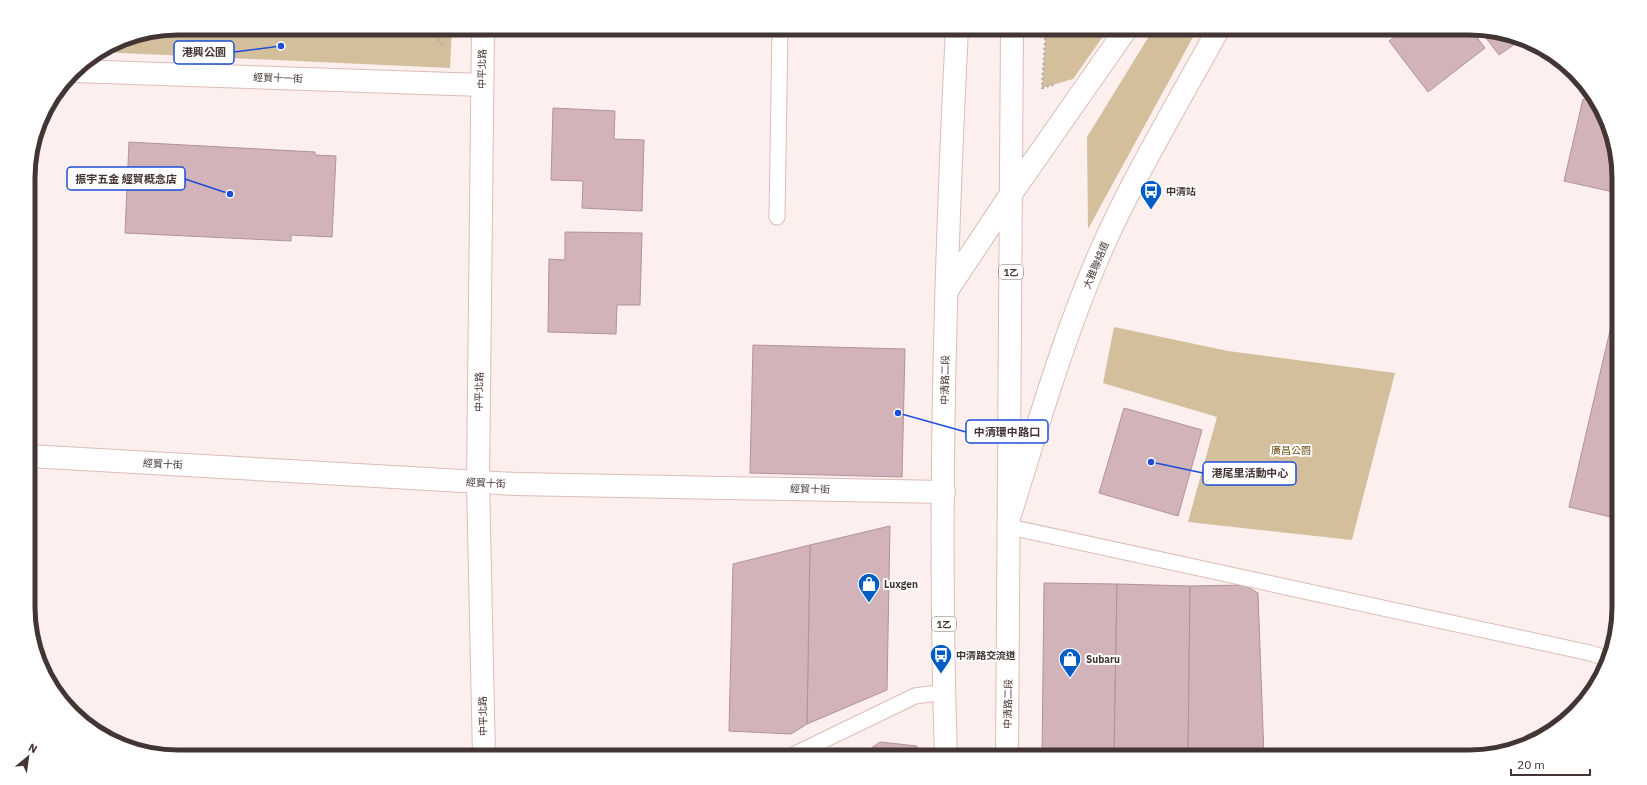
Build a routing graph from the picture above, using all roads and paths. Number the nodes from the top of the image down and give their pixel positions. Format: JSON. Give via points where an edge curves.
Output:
{"nodes":[{"id":1,"x":434,"y":35,"type":"edge"},
{"id":2,"x":483,"y":35,"type":"edge"},
{"id":3,"x":780,"y":35,"type":"edge"},
{"id":4,"x":957,"y":35,"type":"edge"},
{"id":5,"x":1012,"y":35,"type":"edge"},
{"id":6,"x":1046,"y":35,"type":"edge"},
{"id":7,"x":1122,"y":35,"type":"edge"},
{"id":8,"x":1215,"y":35,"type":"edge"},
{"id":9,"x":445,"y":47,"type":"dead end"},
{"id":10,"x":83,"y":71,"type":"edge"},
{"id":11,"x":1061,"y":83,"type":"dead end"},
{"id":12,"x":482,"y":85,"type":"junction"},
{"id":13,"x":1011,"y":194,"type":"junction"},
{"id":14,"x":777,"y":217,"type":"dead end"},
{"id":15,"x":948,"y":289,"type":"junction"},
{"id":16,"x":35,"y":456,"type":"edge"},
{"id":17,"x":478,"y":482,"type":"junction"},
{"id":18,"x":944,"y":492,"type":"junction"},
{"id":19,"x":1010,"y":522,"type":"junction"},
{"id":20,"x":1603,"y":657,"type":"edge"},
{"id":21,"x":944,"y":692,"type":"junction"},
{"id":22,"x":484,"y":750,"type":"edge"},
{"id":23,"x":803,"y":750,"type":"edge"},
{"id":24,"x":946,"y":750,"type":"edge"},
{"id":25,"x":1007,"y":750,"type":"edge"}],
"edges":[{"from":1,"to":9,"type":"path"},
{"from":2,"to":12,"type":"street","name":"中平北路"},
{"from":3,"to":14,"type":"lane"},
{"from":4,"to":15,"type":"street","name":"中清路二段","number":"1乙","via":[[950,161]]},
{"from":5,"to":13,"type":"street","name":"中清路二段","number":"1乙"},
{"from":6,"to":11,"type":"path","via":[[1042,88]]},
{"from":7,"to":13,"type":"street"},
{"from":8,"to":19,"type":"street","name":"大雅聯絡道","via":[[1142,168],[1099,255],[1049,387]]},
{"from":10,"to":12,"type":"street","name":"經貿十一街"},
{"from":12,"to":17,"type":"street","name":"中平北路"},
{"from":13,"to":15,"type":"street"},
{"from":13,"to":19,"type":"street","name":"中清路二段","number":"1乙"},
{"from":15,"to":18,"type":"street","name":"中清路二段","number":"1乙"},
{"from":16,"to":17,"type":"street","name":"經貿十街"},
{"from":17,"to":18,"type":"street","name":"經貿十街"},
{"from":17,"to":22,"type":"street","name":"中平北路"},
{"from":18,"to":21,"type":"street","name":"中清路二段","number":"1乙"},
{"from":19,"to":20,"type":"lane"},
{"from":19,"to":25,"type":"street","name":"中清路二段","number":"1乙"},
{"from":21,"to":23,"type":"lane","via":[[915,696]]},
{"from":21,"to":24,"type":"street","name":"中清路二段","number":"1乙"}]}
